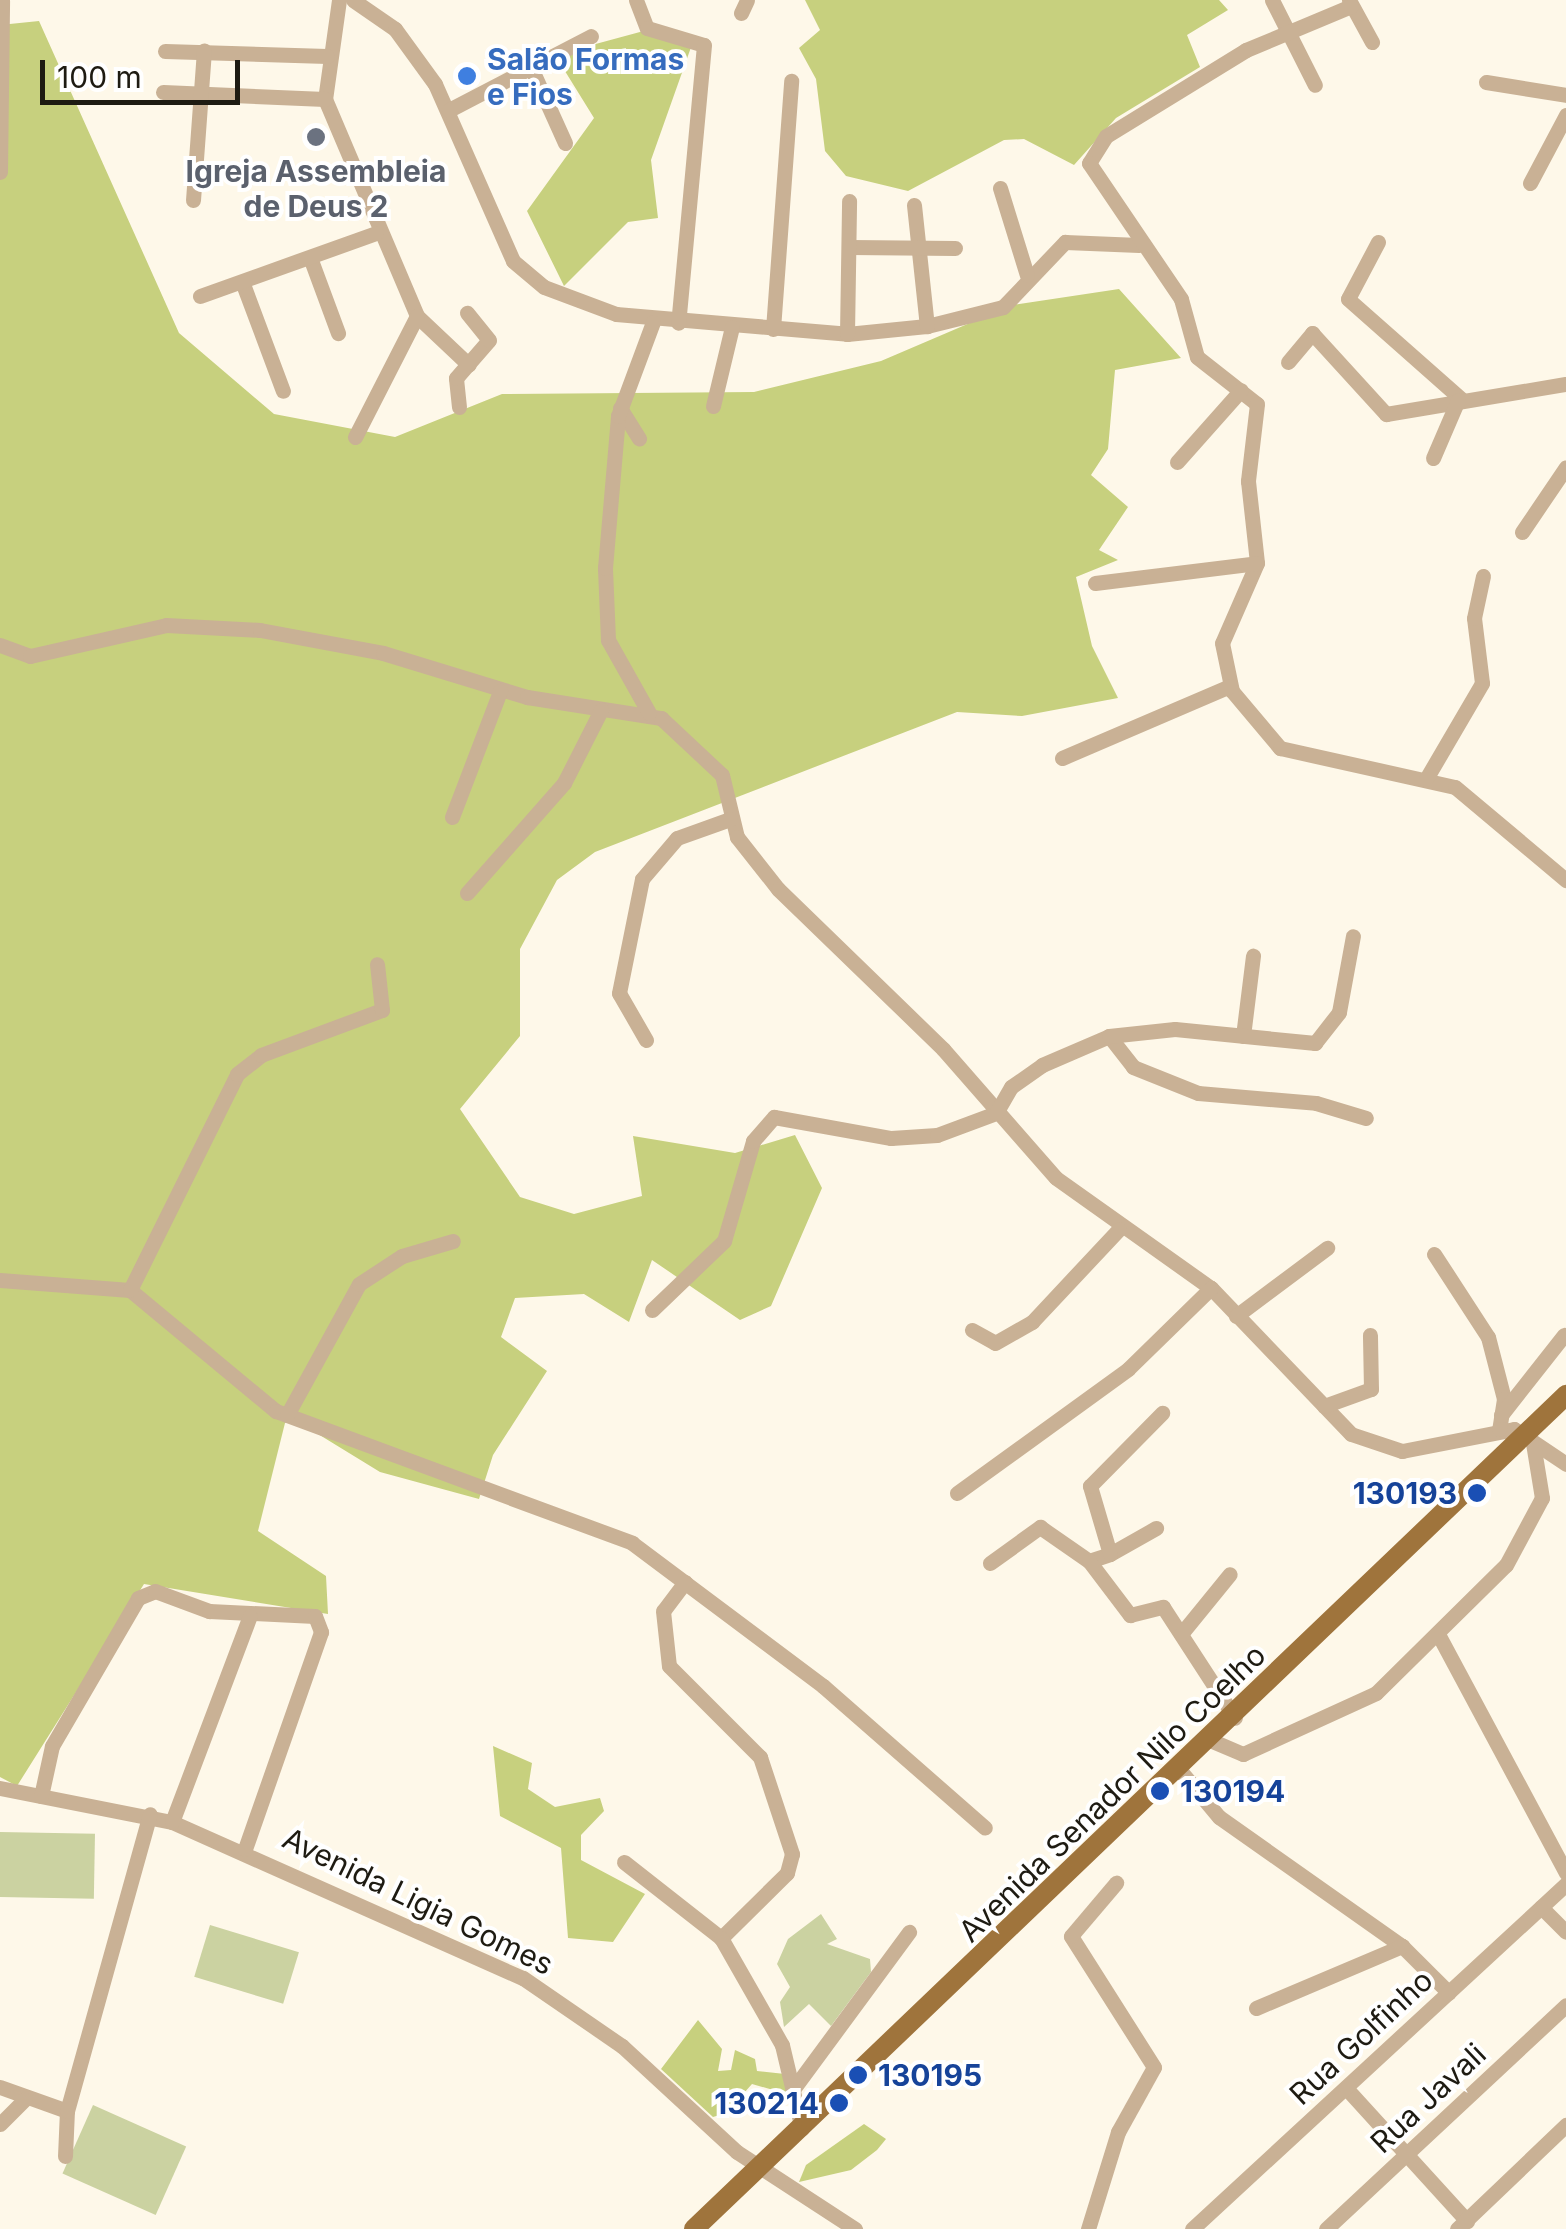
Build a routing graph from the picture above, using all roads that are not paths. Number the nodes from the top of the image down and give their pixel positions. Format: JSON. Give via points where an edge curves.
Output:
{"nodes":[{"id":1,"x":10,"y":0,"type":"edge"},
{"id":2,"x":339,"y":0,"type":"edge"},
{"id":3,"x":354,"y":0,"type":"edge"},
{"id":4,"x":636,"y":0,"type":"edge"},
{"id":5,"x":1272,"y":0,"type":"edge"},
{"id":6,"x":1,"y":1,"type":"edge"},
{"id":7,"x":1350,"y":3,"type":"edge"},
{"id":8,"x":1288,"y":30,"type":"junction"},
{"id":9,"x":591,"y":36,"type":"dead end"},
{"id":10,"x":1372,"y":42,"type":"dead end"},
{"id":11,"x":204,"y":50,"type":"junction"},
{"id":12,"x":165,"y":51,"type":"dead end"},
{"id":13,"x":327,"y":56,"type":"junction"},
{"id":14,"x":533,"y":72,"type":"junction"},
{"id":15,"x":791,"y":81,"type":"dead end"},
{"id":16,"x":1486,"y":82,"type":"dead end"},
{"id":17,"x":1316,"y":85,"type":"dead end"},
{"id":18,"x":163,"y":92,"type":"dead end"},
{"id":19,"x":198,"y":92,"type":"junction"},
{"id":20,"x":1566,"y":95,"type":"edge"},
{"id":21,"x":325,"y":99,"type":"junction"},
{"id":22,"x":449,"y":110,"type":"junction"},
{"id":23,"x":1566,"y":115,"type":"edge"},
{"id":24,"x":564,"y":143,"type":"dead end"},
{"id":25,"x":0,"y":172,"type":"edge"},
{"id":26,"x":1530,"y":182,"type":"dead end"},
{"id":27,"x":1000,"y":188,"type":"dead end"},
{"id":28,"x":192,"y":200,"type":"dead end"},
{"id":29,"x":849,"y":201,"type":"dead end"},
{"id":30,"x":914,"y":205,"type":"dead end"},
{"id":31,"x":376,"y":232,"type":"junction"},
{"id":32,"x":1378,"y":242,"type":"dead end"},
{"id":33,"x":1139,"y":245,"type":"junction"},
{"id":34,"x":919,"y":247,"type":"junction"},
{"id":35,"x":850,"y":248,"type":"junction"},
{"id":36,"x":955,"y":248,"type":"dead end"},
{"id":37,"x":311,"y":260,"type":"junction"},
{"id":38,"x":1027,"y":275,"type":"junction"},
{"id":39,"x":243,"y":284,"type":"junction"},
{"id":40,"x":200,"y":296,"type":"dead end"},
{"id":41,"x":467,"y":313,"type":"dead end"},
{"id":42,"x":417,"y":316,"type":"junction"},
{"id":43,"x":653,"y":322,"type":"junction"},
{"id":44,"x":678,"y":323,"type":"junction"},
{"id":45,"x":927,"y":326,"type":"junction"},
{"id":46,"x":732,"y":327,"type":"junction"},
{"id":47,"x":773,"y":329,"type":"junction"},
{"id":48,"x":338,"y":333,"type":"dead end"},
{"id":49,"x":847,"y":334,"type":"junction"},
{"id":50,"x":1288,"y":362,"type":"dead end"},
{"id":51,"x":469,"y":365,"type":"junction"},
{"id":52,"x":1566,"y":384,"type":"edge"},
{"id":53,"x":1241,"y":390,"type":"junction"},
{"id":54,"x":283,"y":391,"type":"dead end"},
{"id":55,"x":1460,"y":400,"type":"junction"},
{"id":56,"x":713,"y":406,"type":"dead end"},
{"id":57,"x":458,"y":407,"type":"dead end"},
{"id":58,"x":620,"y":408,"type":"junction"},
{"id":59,"x":355,"y":437,"type":"dead end"},
{"id":60,"x":639,"y":439,"type":"dead end"},
{"id":61,"x":1433,"y":458,"type":"dead end"},
{"id":62,"x":1176,"y":462,"type":"dead end"},
{"id":63,"x":1566,"y":467,"type":"edge"},
{"id":64,"x":1522,"y":532,"type":"dead end"},
{"id":65,"x":1257,"y":564,"type":"junction"},
{"id":66,"x":1483,"y":576,"type":"dead end"},
{"id":67,"x":1096,"y":583,"type":"dead end"},
{"id":68,"x":0,"y":646,"type":"edge"},
{"id":69,"x":1230,"y":686,"type":"junction"},
{"id":70,"x":500,"y":691,"type":"junction"},
{"id":71,"x":601,"y":710,"type":"junction"},
{"id":72,"x":649,"y":714,"type":"junction"},
{"id":73,"x":1062,"y":758,"type":"dead end"},
{"id":74,"x":1426,"y":779,"type":"junction"},
{"id":75,"x":452,"y":818,"type":"dead end"},
{"id":76,"x":730,"y":820,"type":"junction"},
{"id":77,"x":1566,"y":880,"type":"edge"},
{"id":78,"x":467,"y":893,"type":"dead end"},
{"id":79,"x":1353,"y":936,"type":"dead end"},
{"id":80,"x":1253,"y":956,"type":"dead end"},
{"id":81,"x":377,"y":964,"type":"dead end"},
{"id":82,"x":1108,"y":1036,"type":"junction"},
{"id":83,"x":1242,"y":1036,"type":"junction"},
{"id":84,"x":646,"y":1040,"type":"dead end"},
{"id":85,"x":996,"y":1113,"type":"junction"},
{"id":86,"x":1366,"y":1118,"type":"dead end"},
{"id":87,"x":1119,"y":1229,"type":"junction"},
{"id":88,"x":453,"y":1241,"type":"dead end"},
{"id":89,"x":1327,"y":1248,"type":"dead end"},
{"id":90,"x":1434,"y":1254,"type":"dead end"},
{"id":91,"x":0,"y":1280,"type":"edge"},
{"id":92,"x":1211,"y":1288,"type":"junction"},
{"id":93,"x":130,"y":1290,"type":"junction"},
{"id":94,"x":652,"y":1310,"type":"dead end"},
{"id":95,"x":1236,"y":1316,"type":"junction"},
{"id":96,"x":972,"y":1330,"type":"dead end"},
{"id":97,"x":1370,"y":1335,"type":"dead end"},
{"id":98,"x":1564,"y":1335,"type":"edge"},
{"id":99,"x":1566,"y":1395,"type":"edge"},
{"id":100,"x":1324,"y":1406,"type":"junction"},
{"id":101,"x":1162,"y":1413,"type":"dead end"},
{"id":102,"x":287,"y":1414,"type":"junction"},
{"id":103,"x":1500,"y":1422,"type":"junction"},
{"id":104,"x":1528,"y":1439,"type":"junction"},
{"id":105,"x":1566,"y":1464,"type":"edge"},
{"id":106,"x":957,"y":1493,"type":"dead end"},
{"id":107,"x":1156,"y":1528,"type":"dead end"},
{"id":108,"x":1110,"y":1554,"type":"junction"},
{"id":109,"x":1089,"y":1561,"type":"junction"},
{"id":110,"x":990,"y":1563,"type":"dead end"},
{"id":111,"x":1230,"y":1574,"type":"dead end"},
{"id":112,"x":685,"y":1582,"type":"junction"},
{"id":113,"x":250,"y":1616,"type":"junction"},
{"id":114,"x":1181,"y":1634,"type":"junction"},
{"id":115,"x":1438,"y":1634,"type":"junction"},
{"id":116,"x":1235,"y":1718,"type":"junction"},
{"id":117,"x":1210,"y":1740,"type":"junction"},
{"id":118,"x":1178,"y":1768,"type":"junction"},
{"id":119,"x":0,"y":1788,"type":"edge"},
{"id":120,"x":41,"y":1796,"type":"junction"},
{"id":121,"x":150,"y":1814,"type":"junction"},
{"id":122,"x":172,"y":1822,"type":"junction"},
{"id":123,"x":985,"y":1828,"type":"dead end"},
{"id":124,"x":245,"y":1850,"type":"junction"},
{"id":125,"x":624,"y":1862,"type":"dead end"},
{"id":126,"x":1566,"y":1873,"type":"edge"},
{"id":127,"x":1116,"y":1882,"type":"dead end"},
{"id":128,"x":1566,"y":1884,"type":"edge"},
{"id":129,"x":1543,"y":1905,"type":"junction"},
{"id":130,"x":908,"y":1932,"type":"dead end"},
{"id":131,"x":1566,"y":1932,"type":"edge"},
{"id":132,"x":721,"y":1938,"type":"junction"},
{"id":133,"x":1402,"y":1946,"type":"junction"},
{"id":134,"x":1448,"y":1993,"type":"junction"},
{"id":135,"x":1566,"y":2005,"type":"edge"},
{"id":136,"x":1256,"y":2008,"type":"dead end"},
{"id":137,"x":0,"y":2088,"type":"edge"},
{"id":138,"x":794,"y":2088,"type":"junction"},
{"id":139,"x":1346,"y":2088,"type":"junction"},
{"id":140,"x":25,"y":2100,"type":"junction"},
{"id":141,"x":67,"y":2111,"type":"junction"},
{"id":142,"x":0,"y":2124,"type":"edge"},
{"id":143,"x":1566,"y":2125,"type":"edge"},
{"id":144,"x":802,"y":2129,"type":"junction"},
{"id":145,"x":1558,"y":2141,"type":"edge"},
{"id":146,"x":1408,"y":2154,"type":"junction"},
{"id":147,"x":66,"y":2156,"type":"dead end"},
{"id":148,"x":759,"y":2167,"type":"junction"},
{"id":149,"x":825,"y":2223,"type":"edge"},
{"id":150,"x":1462,"y":2225,"type":"edge"},
{"id":151,"x":694,"y":2229,"type":"edge"},
{"id":152,"x":855,"y":2229,"type":"edge"},
{"id":153,"x":1088,"y":2229,"type":"edge"},
{"id":154,"x":1192,"y":2229,"type":"edge"},
{"id":155,"x":1326,"y":2229,"type":"edge"}],
"edges":[{"from":1,"to":6,"type":"street"},
{"from":2,"to":13,"type":"street"},
{"from":3,"to":22,"type":"street","via":[[395,29]]},
{"from":4,"to":44,"type":"street","via":[[647,28],[704,45]]},
{"from":5,"to":8,"type":"street"},
{"from":6,"to":25,"type":"street"},
{"from":7,"to":8,"type":"street"},
{"from":7,"to":10,"type":"street"},
{"from":8,"to":17,"type":"street"},
{"from":8,"to":33,"type":"street","via":[[1092,149],[1092,174]]},
{"from":9,"to":14,"type":"street"},
{"from":11,"to":12,"type":"street"},
{"from":11,"to":13,"type":"street"},
{"from":11,"to":19,"type":"street"},
{"from":13,"to":21,"type":"street"},
{"from":14,"to":22,"type":"street"},
{"from":14,"to":24,"type":"street"},
{"from":15,"to":47,"type":"street"},
{"from":16,"to":20,"type":"street"},
{"from":18,"to":19,"type":"street"},
{"from":19,"to":21,"type":"street"},
{"from":19,"to":28,"type":"street"},
{"from":21,"to":31,"type":"street"},
{"from":22,"to":43,"type":"street","via":[[513,261],[544,286]]},
{"from":23,"to":26,"type":"street"},
{"from":27,"to":38,"type":"street"},
{"from":29,"to":35,"type":"street"},
{"from":30,"to":34,"type":"street"},
{"from":31,"to":37,"type":"street"},
{"from":31,"to":42,"type":"street"},
{"from":32,"to":55,"type":"street","via":[[1348,300]]},
{"from":33,"to":38,"type":"street","via":[[1068,241]]},
{"from":33,"to":53,"type":"street","via":[[1181,299],[1197,357]]},
{"from":34,"to":35,"type":"street"},
{"from":34,"to":36,"type":"street"},
{"from":34,"to":45,"type":"street"},
{"from":35,"to":49,"type":"street"},
{"from":37,"to":39,"type":"street"},
{"from":37,"to":48,"type":"street"},
{"from":38,"to":45,"type":"street","via":[[997,310]]},
{"from":39,"to":40,"type":"street"},
{"from":39,"to":54,"type":"street"},
{"from":41,"to":51,"type":"street","via":[[489,339]]},
{"from":42,"to":51,"type":"street"},
{"from":42,"to":59,"type":"street"},
{"from":43,"to":44,"type":"street"},
{"from":43,"to":58,"type":"street"},
{"from":44,"to":46,"type":"street"},
{"from":45,"to":49,"type":"street"},
{"from":46,"to":47,"type":"street"},
{"from":46,"to":56,"type":"street"},
{"from":47,"to":49,"type":"street"},
{"from":50,"to":55,"type":"street","via":[[1310,332],[1382,414]]},
{"from":51,"to":57,"type":"street","via":[[454,381]]},
{"from":52,"to":55,"type":"street"},
{"from":53,"to":62,"type":"street"},
{"from":53,"to":65,"type":"street","via":[[1259,412],[1248,481]]},
{"from":55,"to":61,"type":"street"},
{"from":58,"to":60,"type":"street"},
{"from":58,"to":72,"type":"street","via":[[608,476],[606,629]]},
{"from":63,"to":64,"type":"street"},
{"from":65,"to":67,"type":"street"},
{"from":65,"to":69,"type":"street","via":[[1225,626]]},
{"from":66,"to":74,"type":"street","via":[[1474,618],[1482,682]]},
{"from":68,"to":70,"type":"street","via":[[30,656],[166,625],[224,626],[384,654]]},
{"from":69,"to":73,"type":"street"},
{"from":69,"to":74,"type":"street","via":[[1280,748]]},
{"from":70,"to":71,"type":"street"},
{"from":70,"to":75,"type":"street"},
{"from":71,"to":72,"type":"street"},
{"from":71,"to":78,"type":"street","via":[[564,783]]},
{"from":72,"to":76,"type":"street","via":[[706,754],[726,785]]},
{"from":74,"to":77,"type":"street","via":[[1455,787]]},
{"from":76,"to":84,"type":"street","via":[[677,838],[642,879],[619,993]]},
{"from":76,"to":85,"type":"street","via":[[778,889],[943,1048]]},
{"from":79,"to":83,"type":"street","via":[[1329,1035],[1315,1043]]},
{"from":80,"to":83,"type":"street"},
{"from":81,"to":93,"type":"street","via":[[382,1010],[260,1055],[238,1074]]},
{"from":82,"to":83,"type":"street","via":[[1144,1029]]},
{"from":82,"to":85,"type":"street","via":[[1042,1064],[1011,1086]]},
{"from":82,"to":86,"type":"street","via":[[1134,1067],[1198,1093],[1316,1103]]},
{"from":85,"to":87,"type":"street"},
{"from":85,"to":94,"type":"street","via":[[937,1135],[892,1138],[774,1117],[753,1141],[724,1241]]},
{"from":87,"to":92,"type":"street"},
{"from":87,"to":96,"type":"street","via":[[1032,1322],[996,1344]]},
{"from":88,"to":102,"type":"street","via":[[402,1256],[359,1284]]},
{"from":89,"to":95,"type":"street"},
{"from":90,"to":103,"type":"street","via":[[1488,1337]]},
{"from":91,"to":93,"type":"street"},
{"from":92,"to":95,"type":"street"},
{"from":92,"to":106,"type":"street","via":[[1128,1368]]},
{"from":93,"to":102,"type":"street"},
{"from":95,"to":100,"type":"street"},
{"from":97,"to":100,"type":"street","via":[[1371,1389]]},
{"from":98,"to":103,"type":"street"},
{"from":99,"to":104,"type":"main road","name":"Avenida Senador Nilo Coelho"},
{"from":100,"to":103,"type":"street","via":[[1384,1450]]},
{"from":101,"to":108,"type":"street","via":[[1090,1486]]},
{"from":102,"to":112,"type":"street","via":[[604,1529]]},
{"from":103,"to":104,"type":"street"},
{"from":104,"to":105,"type":"street"},
{"from":104,"to":115,"type":"street","via":[[1540,1503],[1494,1580]]},
{"from":104,"to":116,"type":"main road","name":"Avenida Senador Nilo Coelho"},
{"from":107,"to":108,"type":"street"},
{"from":108,"to":109,"type":"street"},
{"from":109,"to":110,"type":"street","via":[[1035,1526]]},
{"from":109,"to":114,"type":"street","via":[[1130,1615],[1163,1607]]},
{"from":111,"to":114,"type":"street"},
{"from":112,"to":123,"type":"street"},
{"from":112,"to":132,"type":"street","via":[[663,1611],[669,1666],[760,1757],[792,1854],[786,1874]]},
{"from":113,"to":120,"type":"street","via":[[156,1591],[138,1598],[52,1746]]},
{"from":113,"to":122,"type":"street"},
{"from":113,"to":124,"type":"street","via":[[303,1614],[322,1626]]},
{"from":114,"to":116,"type":"street"},
{"from":115,"to":117,"type":"street","via":[[1376,1693],[1269,1744],[1226,1754]]},
{"from":115,"to":126,"type":"street"},
{"from":116,"to":117,"type":"main road","name":"Avenida Senador Nilo Coelho"},
{"from":117,"to":118,"type":"main road","name":"Avenida Senador Nilo Coelho"},
{"from":118,"to":133,"type":"street","via":[[1204,1804],[1267,1856]]},
{"from":118,"to":144,"type":"main road","name":"Avenida Senador Nilo Coelho"},
{"from":119,"to":120,"type":"street","name":"Avenida Ligia Gomes"},
{"from":120,"to":121,"type":"street","name":"Avenida Ligia Gomes"},
{"from":121,"to":122,"type":"street","name":"Avenida Ligia Gomes"},
{"from":121,"to":141,"type":"street"},
{"from":122,"to":124,"type":"street","name":"Avenida Ligia Gomes"},
{"from":124,"to":148,"type":"street","name":"Avenida Ligia Gomes","via":[[570,2006]]},
{"from":125,"to":132,"type":"street"},
{"from":127,"to":153,"type":"street","via":[[1070,1934],[1154,2067],[1118,2132]]},
{"from":128,"to":129,"type":"street","name":"Rua Golfinho"},
{"from":129,"to":131,"type":"street"},
{"from":129,"to":134,"type":"street","name":"Rua Golfinho"},
{"from":130,"to":138,"type":"street"},
{"from":132,"to":138,"type":"street","via":[[782,2045]]},
{"from":133,"to":134,"type":"street"},
{"from":133,"to":136,"type":"street"},
{"from":134,"to":139,"type":"street","name":"Rua Golfinho"},
{"from":135,"to":146,"type":"street","name":"Rua Javali"},
{"from":137,"to":140,"type":"street"},
{"from":138,"to":144,"type":"street"},
{"from":139,"to":146,"type":"street"},
{"from":139,"to":154,"type":"street","name":"Rua Golfinho"},
{"from":140,"to":141,"type":"street"},
{"from":140,"to":142,"type":"street"},
{"from":141,"to":147,"type":"street"},
{"from":143,"to":145,"type":"street"},
{"from":144,"to":148,"type":"main road","name":"Avenida Senador Nilo Coelho"},
{"from":145,"to":150,"type":"street"},
{"from":146,"to":150,"type":"street"},
{"from":146,"to":155,"type":"street","name":"Rua Javali"},
{"from":148,"to":149,"type":"street","name":"Avenida Ligia Gomes"},
{"from":148,"to":151,"type":"main road","name":"Avenida Senador Nilo Coelho"},
{"from":149,"to":152,"type":"street","name":"Avenida Ligia Gomes"}]}
